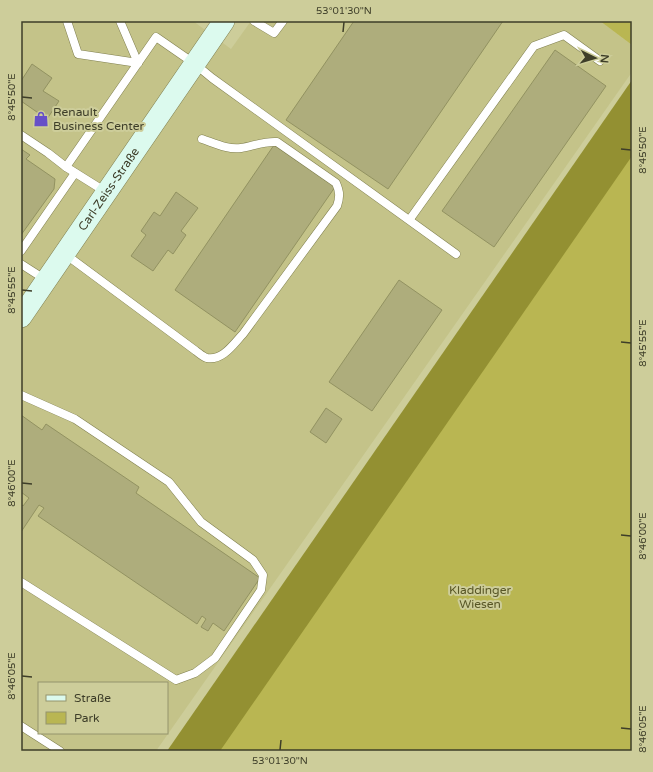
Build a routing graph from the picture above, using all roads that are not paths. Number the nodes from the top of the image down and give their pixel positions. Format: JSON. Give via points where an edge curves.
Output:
{"nodes":[{"id":1,"x":67,"y":21,"type":"edge"},
{"id":2,"x":120,"y":21,"type":"edge"},
{"id":3,"x":224,"y":21,"type":"edge"},
{"id":4,"x":254,"y":21,"type":"edge"},
{"id":5,"x":282,"y":21,"type":"edge"},
{"id":6,"x":600,"y":61,"type":"dead end"},
{"id":7,"x":138,"y":63,"type":"junction"},
{"id":8,"x":195,"y":64,"type":"junction"},
{"id":9,"x":21,"y":135,"type":"edge"},
{"id":10,"x":202,"y":138,"type":"dead end"},
{"id":11,"x":66,"y":168,"type":"junction"},
{"id":12,"x":75,"y":173,"type":"junction"},
{"id":13,"x":107,"y":192,"type":"junction"},
{"id":14,"x":410,"y":219,"type":"junction"},
{"id":15,"x":21,"y":251,"type":"edge"},
{"id":16,"x":65,"y":254,"type":"junction"},
{"id":17,"x":456,"y":254,"type":"dead end"},
{"id":18,"x":21,"y":264,"type":"edge"},
{"id":19,"x":47,"y":280,"type":"junction"},
{"id":20,"x":21,"y":318,"type":"edge"},
{"id":21,"x":21,"y":395,"type":"edge"},
{"id":22,"x":21,"y":582,"type":"edge"},
{"id":23,"x":21,"y":726,"type":"edge"},
{"id":24,"x":60,"y":751,"type":"edge"}],
"edges":[{"from":1,"to":7,"type":"lane","via":[[78,54]]},
{"from":2,"to":7,"type":"lane"},
{"from":3,"to":8,"type":"main road","name":"Carl-Zeiss-Straße"},
{"from":4,"to":5,"type":"lane","via":[[274,33]]},
{"from":6,"to":14,"type":"lane","via":[[564,35],[534,46]]},
{"from":7,"to":8,"type":"lane","via":[[156,37]]},
{"from":7,"to":11,"type":"lane"},
{"from":8,"to":13,"type":"main road","name":"Carl-Zeiss-Straße"},
{"from":8,"to":14,"type":"lane"},
{"from":9,"to":11,"type":"lane"},
{"from":10,"to":16,"type":"lane","via":[[224,147],[239,148],[268,141],[277,142],[336,183],[340,191],[336,206],[243,334],[226,353],[216,358],[207,358],[196,352]]},
{"from":11,"to":12,"type":"lane"},
{"from":12,"to":13,"type":"lane"},
{"from":12,"to":15,"type":"lane"},
{"from":13,"to":16,"type":"main road","name":"Carl-Zeiss-Straße"},
{"from":14,"to":17,"type":"lane"},
{"from":16,"to":19,"type":"main road","name":"Carl-Zeiss-Straße"},
{"from":18,"to":19,"type":"lane"},
{"from":19,"to":20,"type":"main road","name":"Carl-Zeiss-Straße"},
{"from":21,"to":22,"type":"lane","via":[[75,419],[169,482],[201,522],[253,560],[264,575],[261,590],[215,658],[195,673],[176,680]]},
{"from":23,"to":24,"type":"lane"}]}
